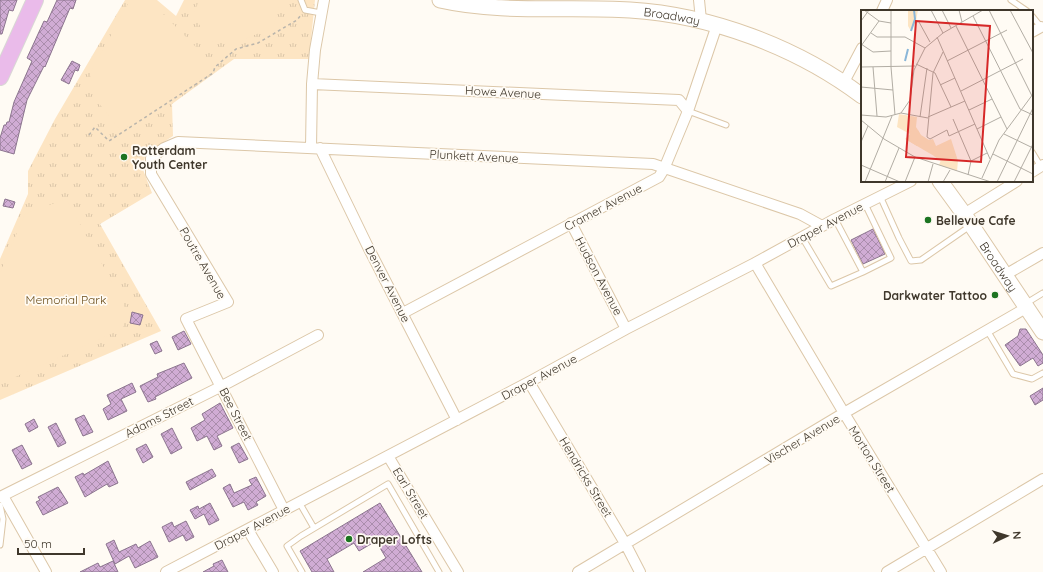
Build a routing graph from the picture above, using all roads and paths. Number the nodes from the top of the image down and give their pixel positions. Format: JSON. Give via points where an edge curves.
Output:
{"nodes":[{"id":1,"x":35,"y":0,"type":"edge"},
{"id":2,"x":301,"y":0,"type":"edge"},
{"id":3,"x":324,"y":0,"type":"edge"},
{"id":4,"x":440,"y":0,"type":"edge"},
{"id":5,"x":699,"y":0,"type":"edge"},
{"id":6,"x":887,"y":0,"type":"edge"},
{"id":7,"x":1011,"y":0,"type":"edge"},
{"id":8,"x":305,"y":10,"type":"junction"},
{"id":9,"x":882,"y":10,"type":"edge"},
{"id":10,"x":1026,"y":10,"type":"edge"},
{"id":11,"x":321,"y":13,"type":"junction"},
{"id":12,"x":1033,"y":19,"type":"edge"},
{"id":13,"x":701,"y":20,"type":"junction"},
{"id":14,"x":717,"y":25,"type":"junction"},
{"id":15,"x":1036,"y":29,"type":"edge"},
{"id":16,"x":861,"y":50,"type":"edge"},
{"id":17,"x":1,"y":70,"type":"edge"},
{"id":18,"x":844,"y":82,"type":"junction"},
{"id":19,"x":312,"y":84,"type":"junction"},
{"id":20,"x":861,"y":95,"type":"edge"},
{"id":21,"x":688,"y":111,"type":"junction"},
{"id":22,"x":726,"y":125,"type":"dead end"},
{"id":23,"x":89,"y":135,"type":"dead end"},
{"id":24,"x":315,"y":148,"type":"junction"},
{"id":25,"x":1033,"y":155,"type":"edge"},
{"id":26,"x":1038,"y":168,"type":"edge"},
{"id":27,"x":664,"y":169,"type":"junction"},
{"id":28,"x":909,"y":182,"type":"edge"},
{"id":29,"x":941,"y":182,"type":"edge"},
{"id":30,"x":1016,"y":182,"type":"edge"},
{"id":31,"x":159,"y":186,"type":"joint"},
{"id":32,"x":880,"y":196,"type":"junction"},
{"id":33,"x":865,"y":204,"type":"junction"},
{"id":34,"x":835,"y":219,"type":"junction"},
{"id":35,"x":968,"y":219,"type":"junction"},
{"id":36,"x":571,"y":223,"type":"junction"},
{"id":37,"x":822,"y":226,"type":"junction"},
{"id":38,"x":802,"y":237,"type":"junction"},
{"id":39,"x":1043,"y":253,"type":"edge"},
{"id":40,"x":755,"y":264,"type":"junction"},
{"id":41,"x":863,"y":272,"type":"junction"},
{"id":42,"x":1005,"y":274,"type":"junction"},
{"id":43,"x":1043,"y":293,"type":"edge"},
{"id":44,"x":1025,"y":306,"type":"junction"},
{"id":45,"x":402,"y":313,"type":"junction"},
{"id":46,"x":186,"y":319,"type":"joint"},
{"id":47,"x":626,"y":329,"type":"junction"},
{"id":48,"x":987,"y":330,"type":"junction"},
{"id":49,"x":1043,"y":332,"type":"edge"},
{"id":50,"x":318,"y":335,"type":"dead end"},
{"id":51,"x":1043,"y":373,"type":"edge"},
{"id":52,"x":529,"y":382,"type":"junction"},
{"id":53,"x":222,"y":386,"type":"junction"},
{"id":54,"x":844,"y":413,"type":"junction"},
{"id":55,"x":457,"y":420,"type":"junction"},
{"id":56,"x":388,"y":456,"type":"junction"},
{"id":57,"x":1043,"y":479,"type":"edge"},
{"id":58,"x":1,"y":499,"type":"edge"},
{"id":59,"x":299,"y":502,"type":"junction"},
{"id":60,"x":284,"y":510,"type":"junction"},
{"id":61,"x":1,"y":519,"type":"edge"},
{"id":62,"x":314,"y":528,"type":"junction"},
{"id":63,"x":248,"y":530,"type":"junction"},
{"id":64,"x":0,"y":545,"type":"edge"},
{"id":65,"x":626,"y":545,"type":"junction"},
{"id":66,"x":927,"y":548,"type":"junction"},
{"id":67,"x":46,"y":572,"type":"edge"},
{"id":68,"x":166,"y":572,"type":"edge"},
{"id":69,"x":273,"y":572,"type":"edge"},
{"id":70,"x":302,"y":572,"type":"edge"},
{"id":71,"x":439,"y":572,"type":"edge"},
{"id":72,"x":458,"y":572,"type":"edge"},
{"id":73,"x":578,"y":572,"type":"edge"},
{"id":74,"x":640,"y":572,"type":"edge"},
{"id":75,"x":887,"y":572,"type":"edge"},
{"id":76,"x":941,"y":572,"type":"edge"}],
"edges":[{"from":1,"to":17,"type":"main road"},
{"from":2,"to":8,"type":"lane"},
{"from":3,"to":11,"type":"street","name":"Denver Avenue"},
{"from":4,"to":13,"type":"main road","name":"Broadway","via":[[461,4],[557,10],[629,10]]},
{"from":5,"to":13,"type":"street"},
{"from":6,"to":9,"type":"street"},
{"from":7,"to":10,"type":"lane"},
{"from":8,"to":11,"type":"lane"},
{"from":8,"to":23,"type":"path","via":[[297,20],[258,43],[236,49],[215,67],[213,73],[109,141],[95,127]]},
{"from":11,"to":19,"type":"street","name":"Denver Avenue"},
{"from":12,"to":15,"type":"lane"},
{"from":13,"to":14,"type":"main road","name":"Broadway"},
{"from":14,"to":18,"type":"main road","name":"Broadway","via":[[803,59]]},
{"from":14,"to":21,"type":"street","name":"Cramer Avenue"},
{"from":16,"to":18,"type":"street"},
{"from":18,"to":20,"type":"main road","name":"Broadway"},
{"from":19,"to":21,"type":"street","name":"Howe Avenue","via":[[680,100]]},
{"from":19,"to":24,"type":"street","name":"Denver Avenue"},
{"from":21,"to":22,"type":"lane"},
{"from":21,"to":27,"type":"street","name":"Cramer Avenue"},
{"from":24,"to":27,"type":"street","name":"Plunkett Avenue","via":[[653,164]]},
{"from":24,"to":31,"type":"street","name":"Plunkett Avenue","via":[[178,142],[151,158],[151,174]]},
{"from":24,"to":45,"type":"street","name":"Denver Avenue"},
{"from":25,"to":26,"type":"lane"},
{"from":27,"to":36,"type":"street","name":"Cramer Avenue","via":[[659,177]]},
{"from":27,"to":37,"type":"street","name":"Plunkett Avenue","via":[[800,214]]},
{"from":28,"to":32,"type":"street","name":"Draper Avenue"},
{"from":29,"to":35,"type":"main road","name":"Broadway"},
{"from":30,"to":35,"type":"street"},
{"from":31,"to":46,"type":"street","name":"Poutre Avenue","via":[[228,302]]},
{"from":32,"to":33,"type":"street","name":"Draper Avenue"},
{"from":32,"to":35,"type":"lane","via":[[911,261],[921,260],[961,230]]},
{"from":33,"to":34,"type":"street","name":"Draper Avenue"},
{"from":33,"to":41,"type":"lane","via":[[891,258]]},
{"from":34,"to":37,"type":"street","name":"Draper Avenue"},
{"from":34,"to":41,"type":"lane"},
{"from":35,"to":42,"type":"main road","name":"Broadway"},
{"from":36,"to":45,"type":"street","name":"Cramer Avenue"},
{"from":36,"to":47,"type":"street","name":"Hudson Avenue"},
{"from":37,"to":38,"type":"street","name":"Draper Avenue"},
{"from":38,"to":40,"type":"street","name":"Draper Avenue"},
{"from":38,"to":41,"type":"lane","via":[[831,286]]},
{"from":39,"to":42,"type":"street"},
{"from":40,"to":47,"type":"street","name":"Draper Avenue"},
{"from":40,"to":54,"type":"street","name":"Morton Street"},
{"from":42,"to":44,"type":"main road","name":"Broadway"},
{"from":43,"to":44,"type":"lane"},
{"from":44,"to":48,"type":"street","name":"Vischer Avenue"},
{"from":44,"to":49,"type":"main road","name":"Broadway"},
{"from":45,"to":55,"type":"street","name":"Denver Avenue"},
{"from":46,"to":53,"type":"street","name":"Bee Street"},
{"from":47,"to":52,"type":"street","name":"Draper Avenue"},
{"from":48,"to":51,"type":"lane","via":[[1013,374],[1032,379]]},
{"from":48,"to":54,"type":"street","name":"Vischer Avenue"},
{"from":50,"to":53,"type":"street","name":"Adams Street"},
{"from":52,"to":55,"type":"street","name":"Draper Avenue"},
{"from":52,"to":65,"type":"street","name":"Hendricks Street"},
{"from":53,"to":58,"type":"street","name":"Adams Street"},
{"from":53,"to":60,"type":"street","name":"Bee Street"},
{"from":54,"to":65,"type":"street","name":"Vischer Avenue"},
{"from":54,"to":66,"type":"street","name":"Morton Street"},
{"from":55,"to":56,"type":"street","name":"Draper Avenue"},
{"from":56,"to":59,"type":"street","name":"Draper Avenue"},
{"from":56,"to":72,"type":"street","name":"Earl Street"},
{"from":57,"to":66,"type":"street"},
{"from":58,"to":61,"type":"lane"},
{"from":58,"to":67,"type":"street"},
{"from":59,"to":60,"type":"street","name":"Draper Avenue"},
{"from":59,"to":62,"type":"lane"},
{"from":60,"to":63,"type":"street","name":"Draper Avenue"},
{"from":61,"to":64,"type":"lane"},
{"from":62,"to":70,"type":"lane","via":[[287,546]]},
{"from":62,"to":71,"type":"lane","via":[[388,484]]},
{"from":63,"to":68,"type":"street","name":"Draper Avenue"},
{"from":63,"to":69,"type":"street"},
{"from":65,"to":73,"type":"street","name":"Vischer Avenue"},
{"from":65,"to":74,"type":"street","name":"Hendricks Street"},
{"from":66,"to":75,"type":"street"},
{"from":66,"to":76,"type":"street","name":"Morton Street"}]}
